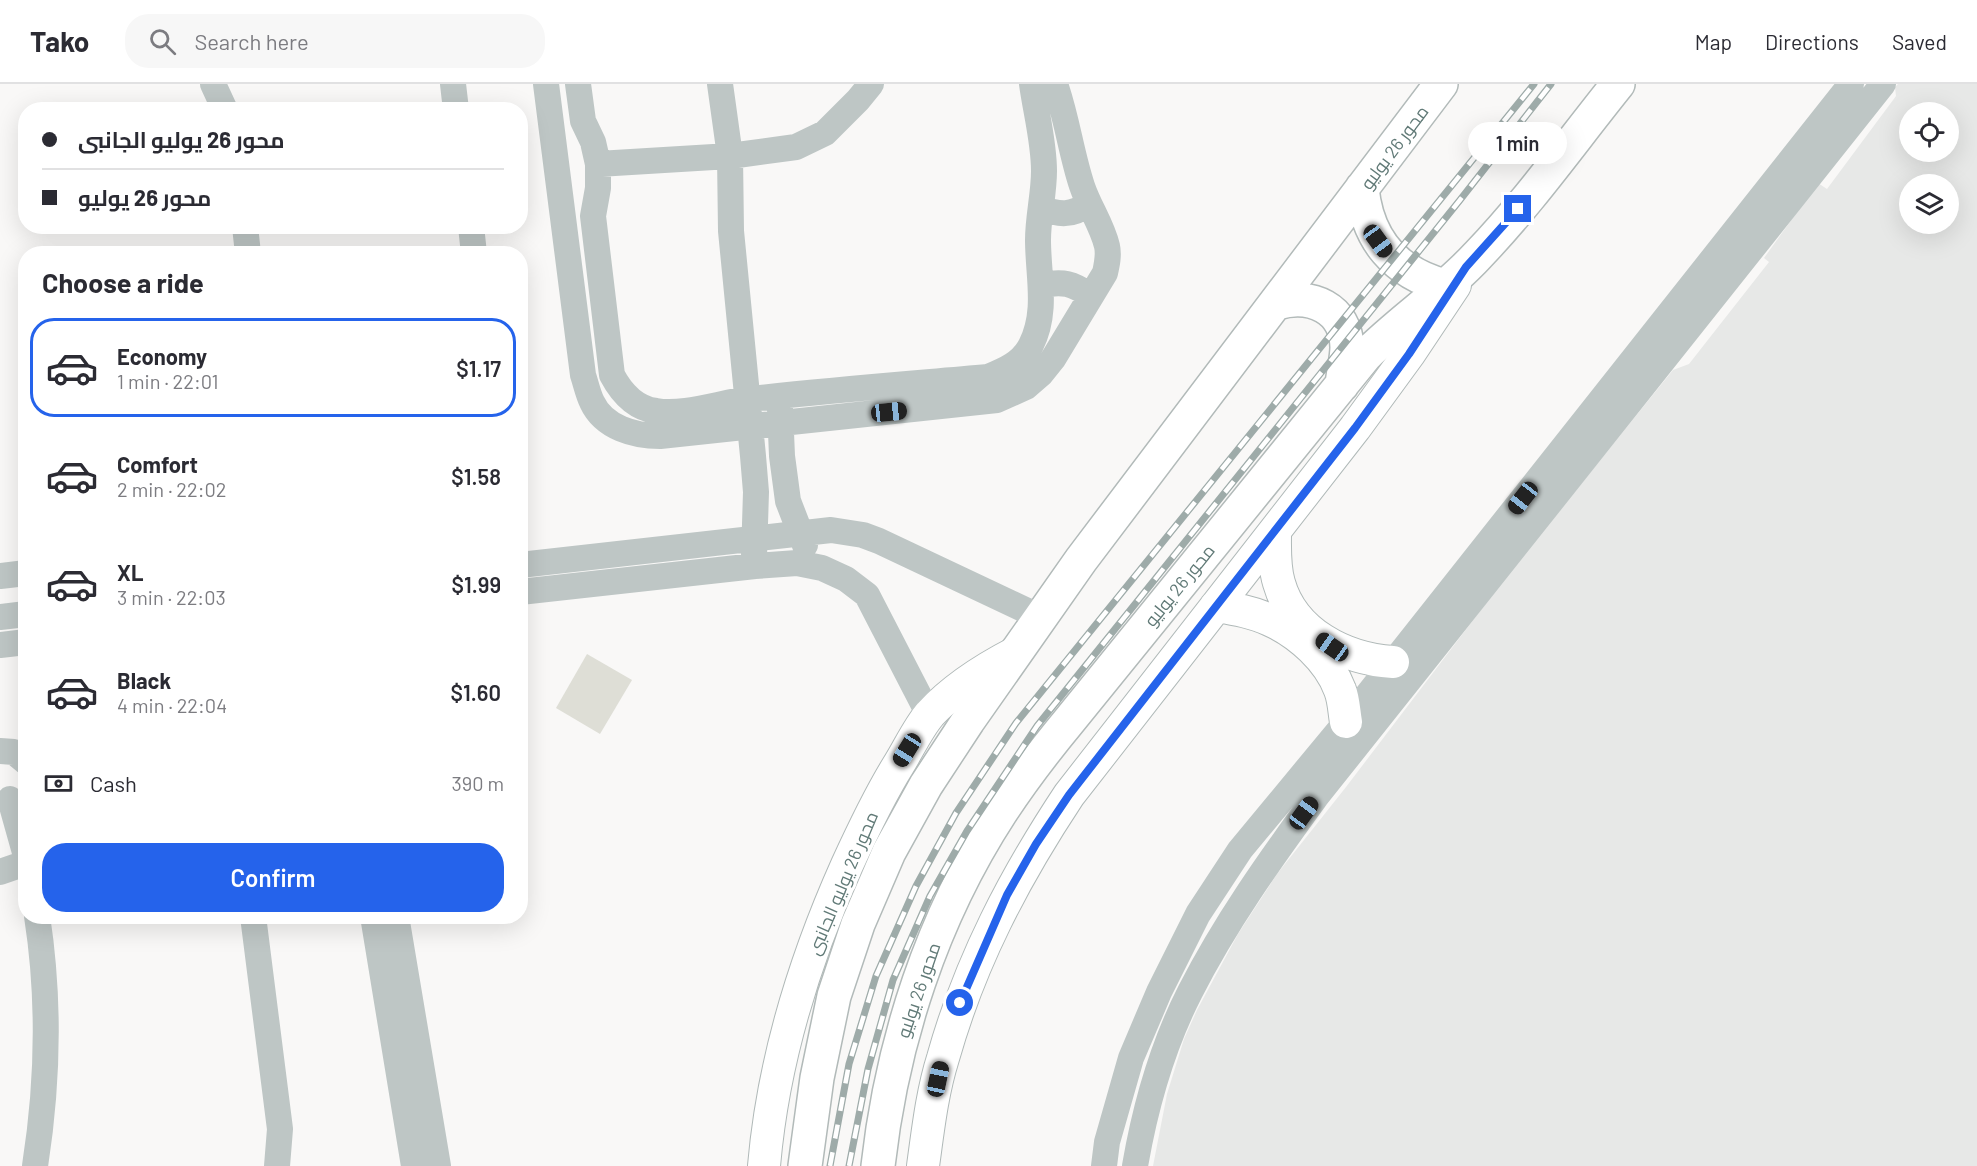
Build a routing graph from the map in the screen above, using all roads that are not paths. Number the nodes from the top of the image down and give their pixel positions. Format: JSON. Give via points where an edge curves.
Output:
{"nodes":[{"id":1,"x":213,"y":84,"type":"edge"},
{"id":2,"x":453,"y":84,"type":"edge"},
{"id":3,"x":546,"y":84,"type":"edge"},
{"id":4,"x":578,"y":84,"type":"edge"},
{"id":5,"x":720,"y":84,"type":"edge"},
{"id":6,"x":871,"y":84,"type":"edge"},
{"id":7,"x":1032,"y":84,"type":"edge"},
{"id":8,"x":1055,"y":84,"type":"edge"},
{"id":9,"x":1441,"y":84,"type":"edge"},
{"id":10,"x":1618,"y":84,"type":"edge"},
{"id":11,"x":1851,"y":84,"type":"edge"},
{"id":12,"x":1883,"y":84,"type":"edge"},
{"id":13,"x":221,"y":102,"type":"edge"},
{"id":14,"x":455,"y":102,"type":"edge"},
{"id":15,"x":583,"y":121,"type":"junction"},
{"id":16,"x":551,"y":123,"type":"junction"},
{"id":17,"x":730,"y":156,"type":"junction"},
{"id":18,"x":598,"y":164,"type":"junction"},
{"id":19,"x":1362,"y":188,"type":"junction"},
{"id":20,"x":1783,"y":188,"type":"junction"},
{"id":21,"x":1088,"y":204,"type":"junction"},
{"id":22,"x":1041,"y":208,"type":"junction"},
{"id":23,"x":1764,"y":212,"type":"junction"},
{"id":24,"x":593,"y":216,"type":"junction"},
{"id":25,"x":562,"y":220,"type":"junction"},
{"id":26,"x":1455,"y":277,"type":"junction"},
{"id":27,"x":1041,"y":285,"type":"junction"},
{"id":28,"x":1091,"y":296,"type":"junction"},
{"id":29,"x":1277,"y":303,"type":"junction"},
{"id":30,"x":1341,"y":384,"type":"junction"},
{"id":31,"x":779,"y":396,"type":"junction"},
{"id":32,"x":748,"y":399,"type":"junction"},
{"id":33,"x":781,"y":423,"type":"junction"},
{"id":34,"x":751,"y":427,"type":"junction"},
{"id":35,"x":801,"y":532,"type":"junction"},
{"id":36,"x":1275,"y":533,"type":"junction"},
{"id":37,"x":754,"y":538,"type":"junction"},
{"id":38,"x":528,"y":564,"type":"edge"},
{"id":39,"x":810,"y":565,"type":"junction"},
{"id":40,"x":755,"y":566,"type":"junction"},
{"id":41,"x":18,"y":574,"type":"edge"},
{"id":42,"x":0,"y":576,"type":"edge"},
{"id":43,"x":528,"y":591,"type":"edge"},
{"id":44,"x":1216,"y":606,"type":"junction"},
{"id":45,"x":18,"y":615,"type":"edge"},
{"id":46,"x":0,"y":617,"type":"edge"},
{"id":47,"x":1040,"y":617,"type":"junction"},
{"id":48,"x":18,"y":643,"type":"edge"},
{"id":49,"x":0,"y":645,"type":"edge"},
{"id":50,"x":1015,"y":653,"type":"junction"},
{"id":51,"x":1392,"y":662,"type":"junction"},
{"id":52,"x":929,"y":716,"type":"junction"},
{"id":53,"x":1346,"y":722,"type":"junction"},
{"id":54,"x":0,"y":751,"type":"edge"},
{"id":55,"x":18,"y":755,"type":"edge"},
{"id":56,"x":12,"y":795,"type":"edge"},
{"id":57,"x":18,"y":821,"type":"edge"},
{"id":58,"x":18,"y":866,"type":"edge"},
{"id":59,"x":0,"y":872,"type":"edge"},
{"id":60,"x":38,"y":924,"type":"edge"},
{"id":61,"x":254,"y":924,"type":"edge"},
{"id":62,"x":374,"y":924,"type":"edge"},
{"id":63,"x":397,"y":924,"type":"edge"},
{"id":64,"x":282,"y":1165,"type":"edge"},
{"id":65,"x":35,"y":1166,"type":"edge"},
{"id":66,"x":414,"y":1166,"type":"edge"},
{"id":67,"x":438,"y":1166,"type":"edge"},
{"id":68,"x":764,"y":1166,"type":"edge"},
{"id":69,"x":805,"y":1166,"type":"edge"},
{"id":70,"x":878,"y":1166,"type":"edge"},
{"id":71,"x":923,"y":1166,"type":"edge"},
{"id":72,"x":1104,"y":1166,"type":"edge"},
{"id":73,"x":1135,"y":1166,"type":"edge"}],
"edges":[{"from":1,"to":13,"type":"street"},
{"from":2,"to":14,"type":"street"},
{"from":3,"to":16,"type":"street"},
{"from":4,"to":15,"type":"street"},
{"from":5,"to":17,"type":"street"},
{"from":6,"to":17,"type":"street","via":[[825,133],[796,147]]},
{"from":7,"to":22,"type":"street","via":[[1043,160]]},
{"from":8,"to":21,"type":"street"},
{"from":9,"to":19,"type":"highway","name":"محور 26 يوليو"},
{"from":10,"to":26,"type":"highway","name":"محور 26 يوليو","via":[[1504,226]]},
{"from":11,"to":20,"type":"street"},
{"from":12,"to":20,"type":"street"},
{"from":15,"to":16,"type":"street","via":[[570,128]]},
{"from":15,"to":18,"type":"street"},
{"from":16,"to":25,"type":"street"},
{"from":17,"to":18,"type":"street"},
{"from":17,"to":32,"type":"street","via":[[731,231]]},
{"from":18,"to":24,"type":"street"},
{"from":19,"to":26,"type":"highway","via":[[1369,222],[1386,252],[1419,278]]},
{"from":19,"to":29,"type":"highway","name":"محور 26 يوليو"},
{"from":20,"to":23,"type":"street"},
{"from":21,"to":22,"type":"street","via":[[1067,214]]},
{"from":21,"to":28,"type":"street","via":[[1108,247],[1105,273]]},
{"from":22,"to":27,"type":"street"},
{"from":23,"to":51,"type":"street"},
{"from":23,"to":73,"type":"street","via":[[1316,797],[1231,918],[1189,994],[1160,1066]]},
{"from":24,"to":25,"type":"street","via":[[580,212]]},
{"from":24,"to":32,"type":"street","via":[[612,375],[621,392],[655,411],[675,412]]},
{"from":25,"to":34,"type":"street","via":[[583,375],[592,404],[606,420],[641,436]]},
{"from":26,"to":30,"type":"highway","name":"محور 26 يوليو","via":[[1390,331]]},
{"from":26,"to":36,"type":"main road","via":[[1409,354]]},
{"from":27,"to":28,"type":"street","via":[[1065,282]]},
{"from":27,"to":31,"type":"street","via":[[1039,320],[1031,345],[1006,370],[988,376]]},
{"from":28,"to":33,"type":"street","via":[[1041,374],[1026,387],[997,400]]},
{"from":29,"to":30,"type":"highway","via":[[1305,299],[1330,310],[1339,321],[1347,348]]},
{"from":29,"to":47,"type":"highway","name":"محور 26 يوليو"},
{"from":30,"to":70,"type":"highway","name":"محور 26 يوليو","via":[[1033,766],[1000,813],[966,873],[924,967],[892,1077]]},
{"from":31,"to":32,"type":"street"},
{"from":31,"to":33,"type":"street"},
{"from":32,"to":34,"type":"street"},
{"from":33,"to":34,"type":"street"},
{"from":33,"to":35,"type":"street","via":[[788,501]]},
{"from":34,"to":37,"type":"street","via":[[756,492]]},
{"from":35,"to":37,"type":"street"},
{"from":35,"to":39,"type":"street"},
{"from":35,"to":47,"type":"street","via":[[831,530],[864,535]]},
{"from":36,"to":44,"type":"main road"},
{"from":36,"to":51,"type":"main road","via":[[1278,580],[1299,619],[1319,637],[1350,655]]},
{"from":37,"to":38,"type":"street"},
{"from":37,"to":40,"type":"street"},
{"from":39,"to":40,"type":"street"},
{"from":39,"to":52,"type":"street","via":[[846,579],[867,595]]},
{"from":40,"to":43,"type":"street"},
{"from":41,"to":42,"type":"street"},
{"from":44,"to":53,"type":"main road","via":[[1269,619],[1302,640],[1334,676]]},
{"from":44,"to":71,"type":"main road","via":[[1069,795],[1007,895],[960,1003],[942,1060]]},
{"from":45,"to":46,"type":"street"},
{"from":47,"to":50,"type":"highway","name":"محور 26 يوليو"},
{"from":48,"to":49,"type":"street"},
{"from":50,"to":52,"type":"main road","name":"محور 26 يوليو الجانبى","via":[[972,678]]},
{"from":50,"to":69,"type":"highway","name":"محور 26 يوليو","via":[[926,785],[889,852],[858,924],[834,996]]},
{"from":51,"to":53,"type":"street"},
{"from":52,"to":68,"type":"main road","name":"محور 26 يوليو الجانبى","via":[[869,816],[825,915],[780,1059]]},
{"from":53,"to":72,"type":"street","via":[[1240,850],[1198,914],[1131,1058]]},
{"from":54,"to":55,"type":"street"},
{"from":56,"to":57,"type":"street"},
{"from":58,"to":59,"type":"street"},
{"from":60,"to":65,"type":"street","via":[[46,1055]]},
{"from":61,"to":64,"type":"street"},
{"from":62,"to":66,"type":"street"},
{"from":63,"to":67,"type":"street"}]}
